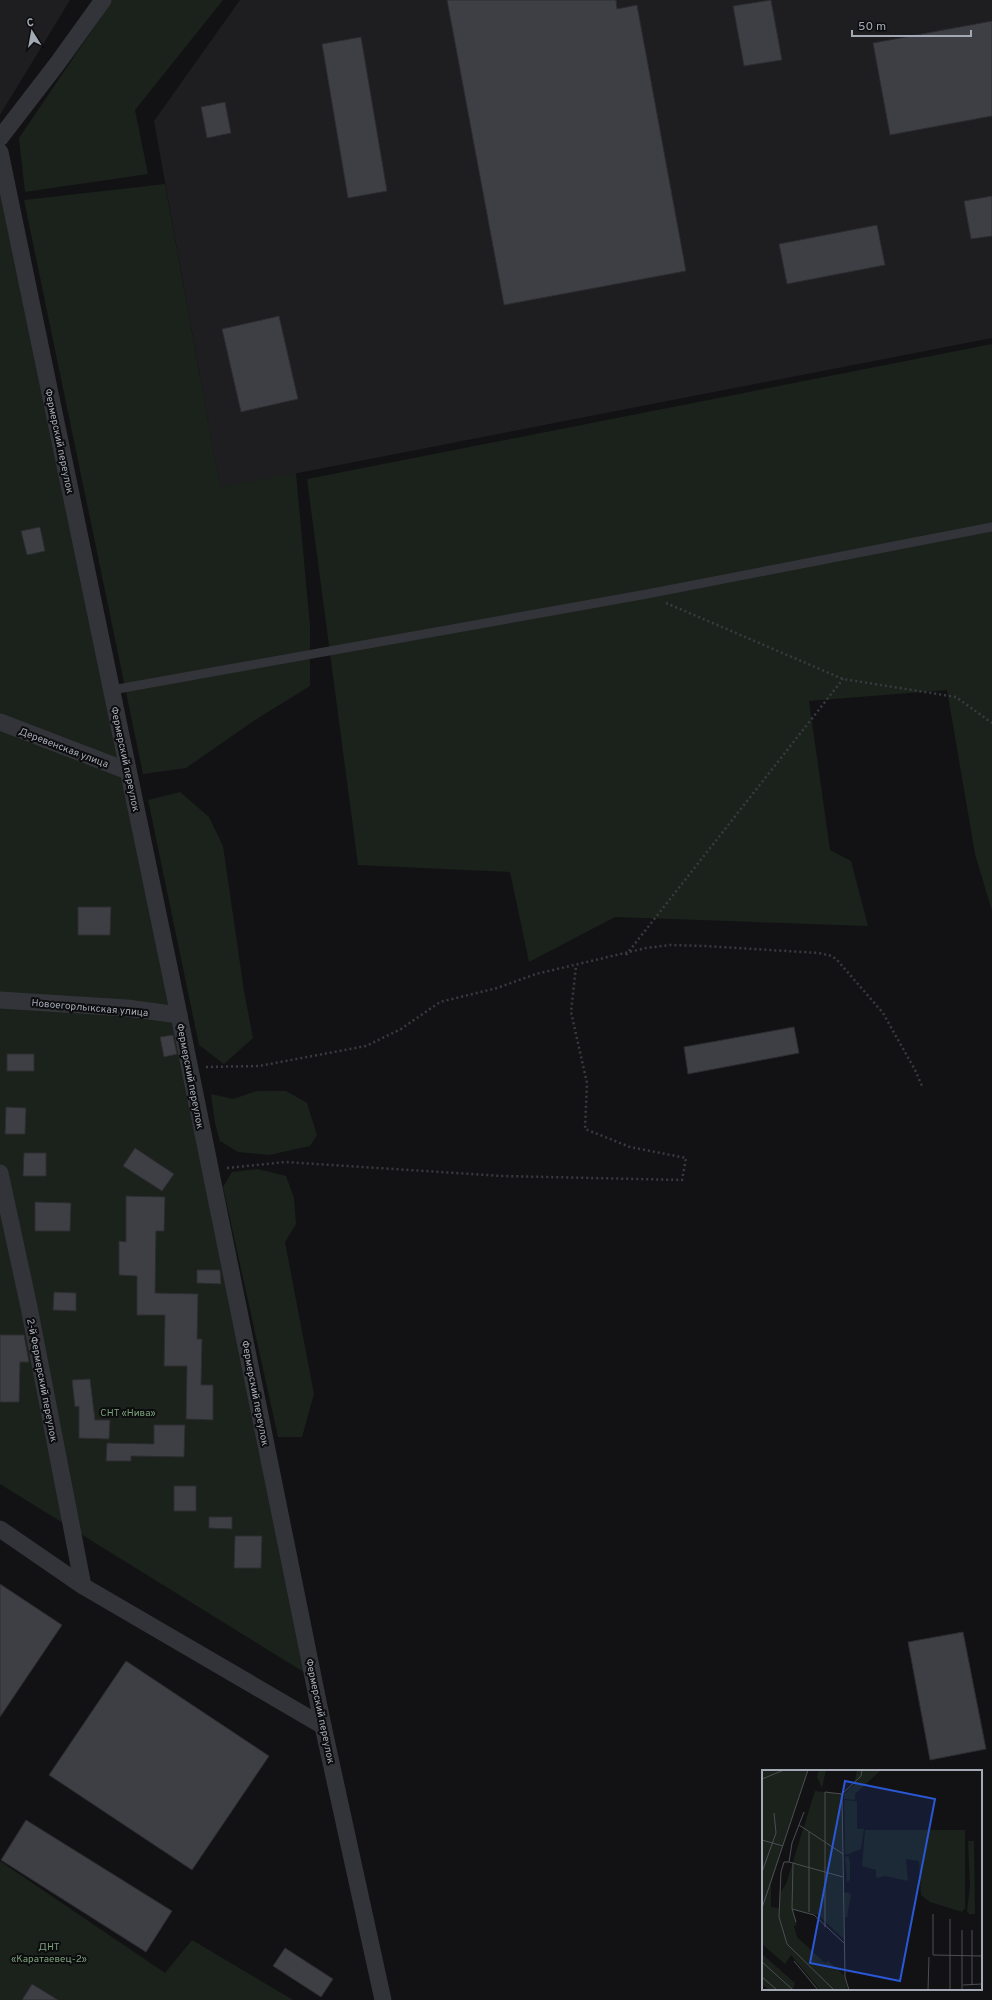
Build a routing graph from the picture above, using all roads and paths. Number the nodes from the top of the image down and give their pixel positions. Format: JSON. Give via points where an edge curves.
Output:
{"nodes":[{"id":1,"x":103,"y":0,"type":"edge"},
{"id":2,"x":0,"y":138,"type":"edge"},
{"id":3,"x":0,"y":152,"type":"edge"},
{"id":4,"x":992,"y":527,"type":"edge"},
{"id":5,"x":647,"y":594,"type":"junction"},
{"id":6,"x":843,"y":679,"type":"junction"},
{"id":7,"x":112,"y":690,"type":"junction"},
{"id":8,"x":0,"y":722,"type":"edge"},
{"id":9,"x":992,"y":723,"type":"edge"},
{"id":10,"x":128,"y":771,"type":"junction"},
{"id":11,"x":628,"y":951,"type":"junction"},
{"id":12,"x":626,"y":955,"type":"dead end"},
{"id":13,"x":576,"y":966,"type":"junction"},
{"id":14,"x":0,"y":1000,"type":"edge"},
{"id":15,"x":179,"y":1015,"type":"junction"},
{"id":16,"x":190,"y":1067,"type":"junction"},
{"id":17,"x":922,"y":1086,"type":"dead end"},
{"id":18,"x":210,"y":1170,"type":"junction"},
{"id":19,"x":0,"y":1173,"type":"edge"},
{"id":20,"x":0,"y":1529,"type":"edge"},
{"id":21,"x":83,"y":1586,"type":"junction"},
{"id":22,"x":323,"y":1726,"type":"junction"},
{"id":23,"x":383,"y":2000,"type":"edge"}],
"edges":[{"from":1,"to":2,"type":"street"},
{"from":3,"to":7,"type":"street","name":"Фермерский переулок"},
{"from":4,"to":5,"type":"lane"},
{"from":5,"to":6,"type":"path"},
{"from":5,"to":7,"type":"lane"},
{"from":6,"to":9,"type":"path","via":[[956,697]]},
{"from":6,"to":11,"type":"path"},
{"from":7,"to":10,"type":"street","name":"Фермерский переулок"},
{"from":8,"to":10,"type":"street","name":"Деревенская улица"},
{"from":10,"to":15,"type":"street","name":"Фермерский переулок"},
{"from":11,"to":12,"type":"path"},
{"from":11,"to":13,"type":"path"},
{"from":11,"to":17,"type":"path","via":[[677,946],[819,953],[832,956],[883,1013],[912,1063]]},
{"from":13,"to":16,"type":"path","via":[[536,974],[497,988],[440,1002],[401,1029],[366,1046],[259,1066]]},
{"from":13,"to":18,"type":"path","via":[[572,1012],[587,1083],[585,1129],[630,1147],[686,1158],[682,1180],[502,1176],[285,1162]]},
{"from":14,"to":15,"type":"street","name":"Новоегорлыкская улица","via":[[127,1008]]},
{"from":15,"to":16,"type":"street","name":"Фермерский переулок"},
{"from":16,"to":18,"type":"street","name":"Фермерский переулок"},
{"from":18,"to":22,"type":"street","name":"Фермерский переулок"},
{"from":19,"to":21,"type":"street","name":"2-й Фермерский переулок","via":[[29,1307]]},
{"from":20,"to":21,"type":"street"},
{"from":21,"to":22,"type":"street"},
{"from":22,"to":23,"type":"street","name":"Фермерский переулок"}]}
